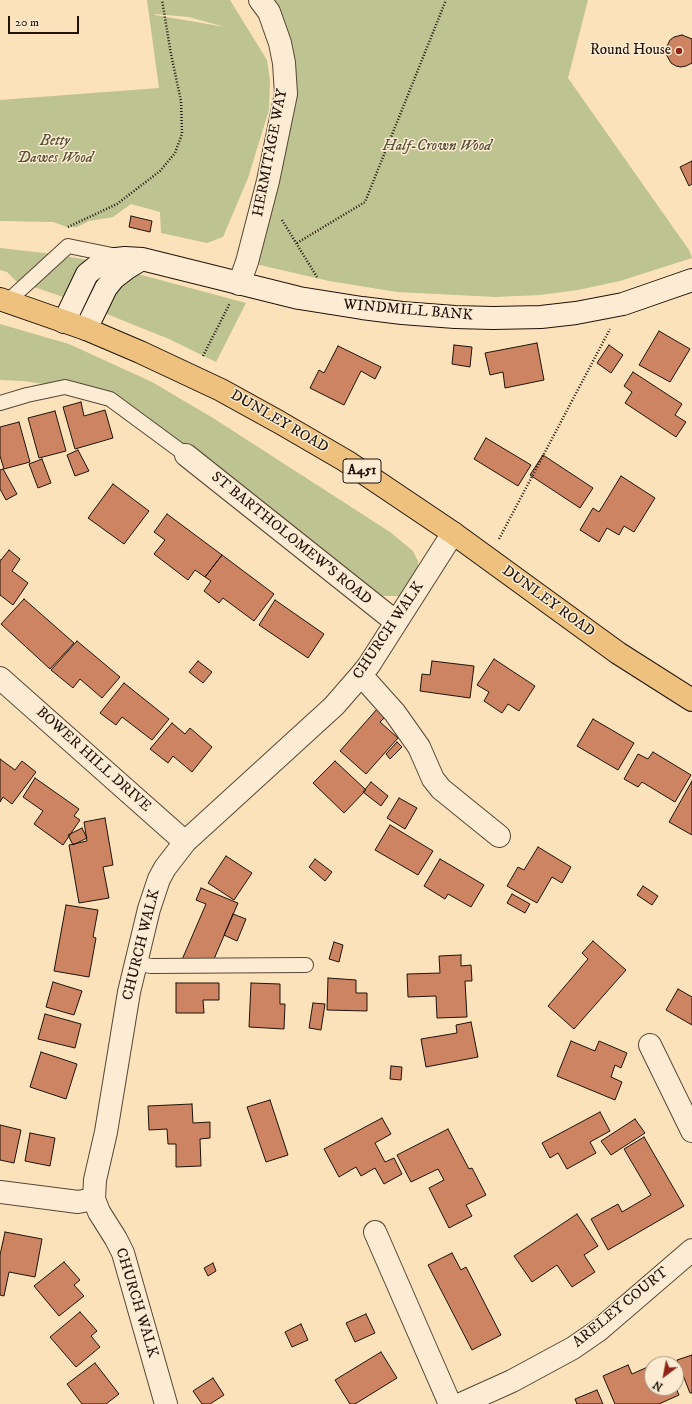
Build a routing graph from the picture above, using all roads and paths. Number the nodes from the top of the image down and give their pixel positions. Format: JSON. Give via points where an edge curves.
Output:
{"nodes":[{"id":1,"x":162,"y":0,"type":"edge"},
{"id":2,"x":260,"y":0,"type":"edge"},
{"id":3,"x":446,"y":0,"type":"edge"},
{"id":4,"x":264,"y":194,"type":"junction"},
{"id":5,"x":62,"y":230,"type":"dead end"},
{"id":6,"x":297,"y":243,"type":"junction"},
{"id":7,"x":133,"y":258,"type":"junction"},
{"id":8,"x":692,"y":280,"type":"edge"},
{"id":9,"x":239,"y":284,"type":"junction"},
{"id":10,"x":4,"y":300,"type":"edge"},
{"id":11,"x":332,"y":304,"type":"junction"},
{"id":12,"x":623,"y":304,"type":"junction"},
{"id":13,"x":64,"y":322,"type":"junction"},
{"id":14,"x":86,"y":329,"type":"junction"},
{"id":15,"x":193,"y":376,"type":"junction"},
{"id":16,"x":0,"y":403,"type":"edge"},
{"id":17,"x":186,"y":455,"type":"joint"},
{"id":18,"x":453,"y":533,"type":"junction"},
{"id":19,"x":488,"y":558,"type":"junction"},
{"id":20,"x":396,"y":622,"type":"junction"},
{"id":21,"x":361,"y":675,"type":"junction"},
{"id":22,"x":0,"y":678,"type":"edge"},
{"id":23,"x":692,"y":700,"type":"edge"},
{"id":24,"x":499,"y":836,"type":"dead end"},
{"id":25,"x":185,"y":842,"type":"junction"},
{"id":26,"x":135,"y":963,"type":"junction"},
{"id":27,"x":306,"y":965,"type":"dead end"},
{"id":28,"x":650,"y":1045,"type":"dead end"},
{"id":29,"x":692,"y":1131,"type":"edge"},
{"id":30,"x":0,"y":1192,"type":"edge"},
{"id":31,"x":94,"y":1199,"type":"junction"},
{"id":32,"x":375,"y":1232,"type":"dead end"},
{"id":33,"x":692,"y":1250,"type":"edge"},
{"id":34,"x":166,"y":1404,"type":"edge"},
{"id":35,"x":450,"y":1404,"type":"edge"},
{"id":36,"x":461,"y":1404,"type":"edge"}],
"edges":[{"from":1,"to":5,"type":"path","via":[[170,54],[181,101],[182,134],[175,153],[160,172],[117,204]]},
{"from":2,"to":4,"type":"street","name":"HERMITAGE WAY","via":[[269,12],[280,43],[286,94]]},
{"from":3,"to":6,"type":"path","via":[[365,202]]},
{"from":4,"to":6,"type":"path"},
{"from":4,"to":9,"type":"street","name":"HERMITAGE WAY"},
{"from":6,"to":11,"type":"path"},
{"from":7,"to":9,"type":"street","name":"WINDMILL BANK"},
{"from":7,"to":10,"type":"lane","via":[[68,246]]},
{"from":7,"to":13,"type":"street","via":[[107,260],[87,274]]},
{"from":7,"to":14,"type":"street","via":[[106,288]]},
{"from":8,"to":12,"type":"street","name":"WINDMILL BANK"},
{"from":9,"to":11,"type":"street","name":"WINDMILL BANK"},
{"from":9,"to":15,"type":"path"},
{"from":10,"to":13,"type":"main road","name":"DUNLEY ROAD","number":"A451"},
{"from":11,"to":12,"type":"street","name":"WINDMILL BANK","via":[[402,313],[493,318],[541,317]]},
{"from":12,"to":19,"type":"path"},
{"from":13,"to":14,"type":"main road","name":"DUNLEY ROAD","number":"A451"},
{"from":14,"to":15,"type":"main road","name":"DUNLEY ROAD","number":"A451"},
{"from":15,"to":18,"type":"main road","name":"DUNLEY ROAD","number":"A451","via":[[241,400],[346,460]]},
{"from":16,"to":17,"type":"lane","via":[[65,387],[110,399]]},
{"from":17,"to":20,"type":"street","name":"ST BARTHOLOMEW'S ROAD"},
{"from":18,"to":19,"type":"main road","name":"DUNLEY ROAD","number":"A451"},
{"from":18,"to":20,"type":"street","name":"CHURCH WALK"},
{"from":19,"to":23,"type":"main road","name":"DUNLEY ROAD","number":"A451","via":[[618,653]]},
{"from":20,"to":21,"type":"street","name":"CHURCH WALK"},
{"from":21,"to":24,"type":"street","via":[[396,713],[419,747],[433,779],[441,789]]},
{"from":21,"to":25,"type":"street","name":"CHURCH WALK","via":[[334,706]]},
{"from":22,"to":25,"type":"street","name":"BOWER HILL DRIVE"},
{"from":25,"to":26,"type":"street","name":"CHURCH WALK","via":[[159,879]]},
{"from":26,"to":27,"type":"lane","via":[[151,966]]},
{"from":26,"to":31,"type":"street","name":"CHURCH WALK","via":[[106,1132],[95,1180]]},
{"from":28,"to":29,"type":"street"},
{"from":30,"to":31,"type":"street","via":[[78,1202]]},
{"from":31,"to":34,"type":"street","name":"CHURCH WALK","via":[[122,1253]]},
{"from":32,"to":35,"type":"street"},
{"from":33,"to":36,"type":"street","name":"ARELEY COURT","via":[[599,1330],[573,1348],[512,1381]]}]}
